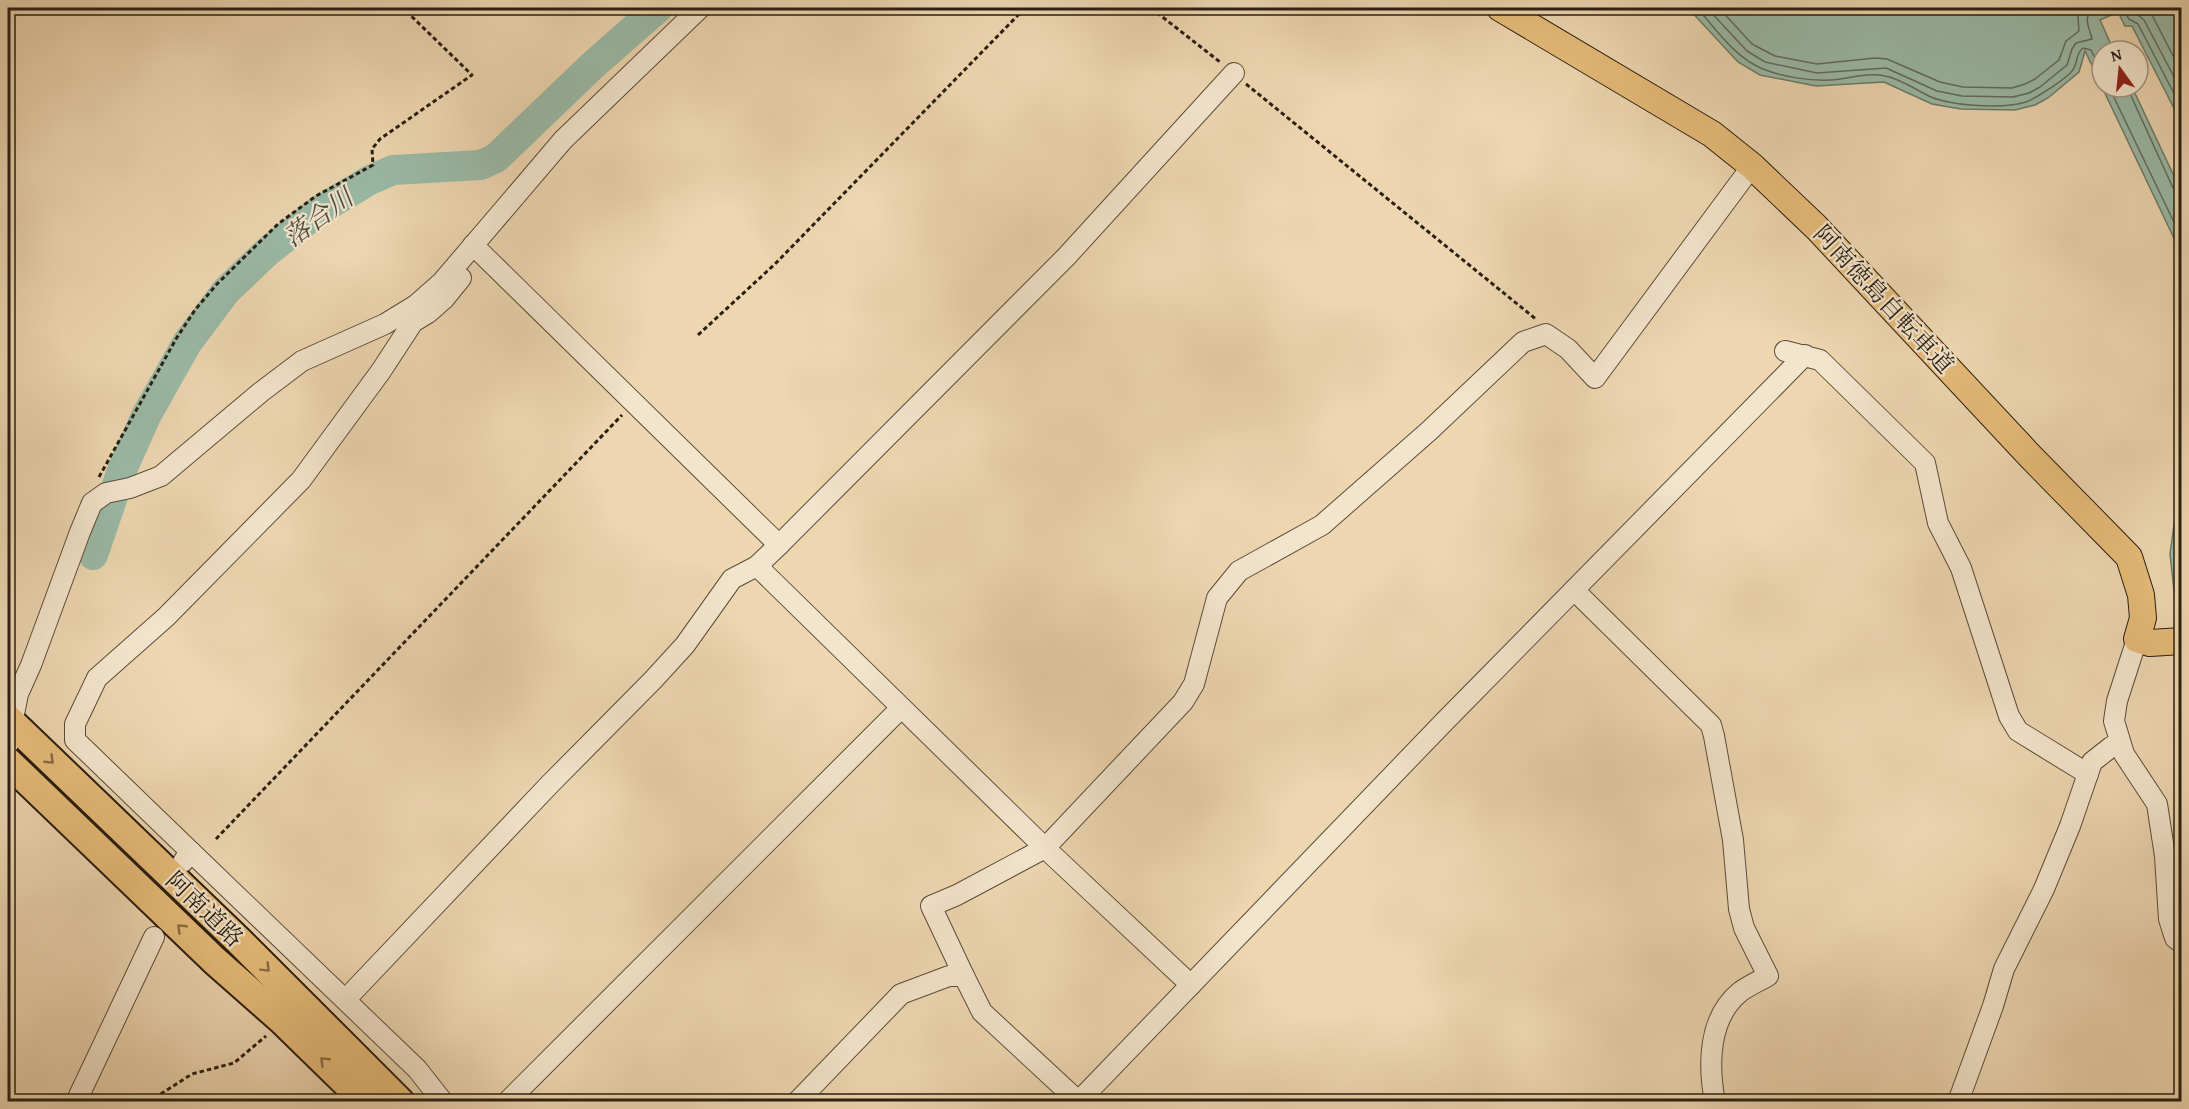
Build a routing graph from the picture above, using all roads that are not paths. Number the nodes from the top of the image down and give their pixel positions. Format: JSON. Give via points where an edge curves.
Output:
{"nodes":[{"id":1,"x":700,"y":8,"type":"edge"},
{"id":2,"x":1500,"y":8,"type":"edge"},
{"id":3,"x":1234,"y":73,"type":"road end"},
{"id":4,"x":1752,"y":166,"type":"junction"},
{"id":5,"x":478,"y":249,"type":"junction"},
{"id":6,"x":1785,"y":351,"type":"dead end"},
{"id":7,"x":1805,"y":355,"type":"junction"},
{"id":8,"x":779,"y":545,"type":"junction"},
{"id":9,"x":757,"y":566,"type":"junction"},
{"id":10,"x":1574,"y":590,"type":"junction"},
{"id":11,"x":2137,"y":639,"type":"junction"},
{"id":12,"x":2181,"y":641,"type":"edge"},
{"id":13,"x":901,"y":708,"type":"junction"},
{"id":14,"x":9,"y":728,"type":"edge"},
{"id":15,"x":2109,"y":748,"type":"junction"},
{"id":16,"x":8,"y":762,"type":"edge"},
{"id":17,"x":2088,"y":774,"type":"junction"},
{"id":18,"x":1045,"y":848,"type":"junction"},
{"id":19,"x":154,"y":937,"type":"dead end"},
{"id":20,"x":2181,"y":943,"type":"edge"},
{"id":21,"x":964,"y":976,"type":"junction"},
{"id":22,"x":1191,"y":986,"type":"junction"},
{"id":23,"x":346,"y":999,"type":"junction"},
{"id":24,"x":76,"y":1101,"type":"edge"},
{"id":25,"x":366,"y":1101,"type":"edge"},
{"id":26,"x":400,"y":1101,"type":"edge"},
{"id":27,"x":443,"y":1101,"type":"edge"},
{"id":28,"x":507,"y":1101,"type":"edge"},
{"id":29,"x":797,"y":1101,"type":"edge"},
{"id":30,"x":1078,"y":1101,"type":"edge"},
{"id":31,"x":1715,"y":1101,"type":"edge"},
{"id":32,"x":1958,"y":1101,"type":"edge"}],
"edges":[{"from":1,"to":5,"type":"street","via":[[563,140]]},
{"from":2,"to":4,"type":"main road","name":"阿南徳島自転車道","via":[[1712,134]]},
{"from":3,"to":8,"type":"street","via":[[1066,257]]},
{"from":4,"to":11,"type":"main road","name":"阿南徳島自転車道","via":[[1817,228],[2129,557],[2141,595],[2143,618]]},
{"from":4,"to":18,"type":"street","via":[[1595,378],[1568,349],[1546,334],[1523,342],[1322,525],[1239,572],[1218,598],[1194,684],[1183,702]]},
{"from":5,"to":8,"type":"street"},
{"from":5,"to":14,"type":"street","via":[[416,305],[385,324],[302,361],[162,476],[104,495],[92,503],[18,694]]},
{"from":5,"to":23,"type":"street","via":[[444,299],[408,328],[301,480],[166,617],[97,678],[75,724],[75,740],[187,856]]},
{"from":6,"to":7,"type":"street"},
{"from":7,"to":10,"type":"street"},
{"from":7,"to":17,"type":"street","via":[[1820,360],[1924,463],[1938,523],[1961,568],[2009,716],[2018,731]]},
{"from":8,"to":9,"type":"street"},
{"from":9,"to":13,"type":"street"},
{"from":9,"to":23,"type":"street","via":[[732,579],[677,654]]},
{"from":10,"to":22,"type":"street"},
{"from":10,"to":31,"type":"street","via":[[1711,725],[1733,840],[1739,909],[1768,976],[1740,992],[1725,1009],[1713,1039],[1710,1072]]},
{"from":11,"to":12,"type":"main road","via":[[2150,643]]},
{"from":11,"to":15,"type":"street","via":[[2117,701]]},
{"from":13,"to":18,"type":"street"},
{"from":13,"to":28,"type":"street"},
{"from":14,"to":26,"type":"highway","name":"阿南道路","one_way":true,"via":[[239,941]]},
{"from":15,"to":17,"type":"street","via":[[2091,762]]},
{"from":15,"to":20,"type":"street","via":[[2124,754],[2157,804],[2169,919],[2175,938]]},
{"from":25,"to":16,"type":"highway","name":"阿南道路","one_way":true},
{"from":17,"to":32,"type":"street","via":[[2044,889],[2004,969]]},
{"from":18,"to":21,"type":"street","via":[[931,906]]},
{"from":18,"to":22,"type":"street"},
{"from":19,"to":24,"type":"street"},
{"from":21,"to":29,"type":"street","via":[[949,976],[902,994]]},
{"from":21,"to":30,"type":"street","via":[[982,1012]]},
{"from":22,"to":30,"type":"street"},
{"from":23,"to":27,"type":"street","via":[[417,1069]]}]}
